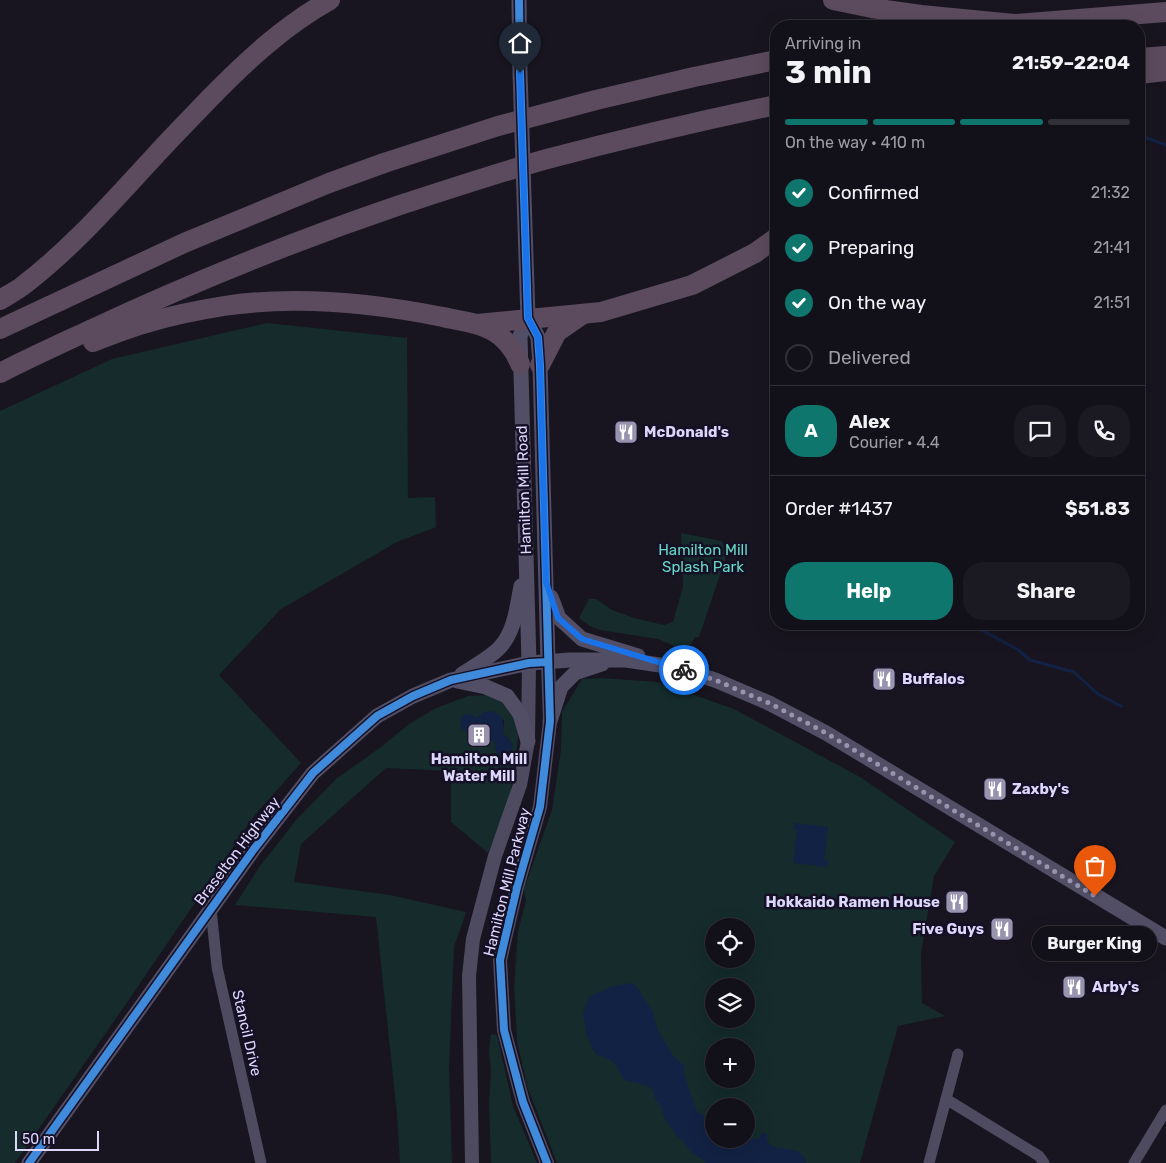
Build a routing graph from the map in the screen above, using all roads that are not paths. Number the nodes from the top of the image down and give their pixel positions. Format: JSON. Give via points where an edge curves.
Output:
{"nodes":[{"id":1,"x":330,"y":0,"type":"edge"},
{"id":2,"x":519,"y":0,"type":"edge"},
{"id":3,"x":833,"y":0,"type":"edge"},
{"id":4,"x":1166,"y":12,"type":"edge"},
{"id":5,"x":973,"y":20,"type":"edge"},
{"id":6,"x":1065,"y":20,"type":"edge"},
{"id":7,"x":1166,"y":56,"type":"edge"},
{"id":8,"x":1145,"y":58,"type":"edge"},
{"id":9,"x":770,"y":61,"type":"edge"},
{"id":10,"x":1166,"y":71,"type":"edge"},
{"id":11,"x":1145,"y":73,"type":"edge"},
{"id":12,"x":770,"y":106,"type":"edge"},
{"id":13,"x":770,"y":242,"type":"edge"},
{"id":14,"x":0,"y":300,"type":"edge"},
{"id":15,"x":583,"y":314,"type":"junction"},
{"id":16,"x":528,"y":318,"type":"junction"},
{"id":17,"x":477,"y":324,"type":"junction"},
{"id":18,"x":0,"y":329,"type":"edge"},
{"id":19,"x":530,"y":364,"type":"junction"},
{"id":20,"x":5,"y":370,"type":"edge"},
{"id":21,"x":526,"y":565,"type":"junction"},
{"id":22,"x":546,"y":582,"type":"junction"},
{"id":23,"x":614,"y":660,"type":"junction"},
{"id":24,"x":548,"y":662,"type":"junction"},
{"id":25,"x":529,"y":663,"type":"junction"},
{"id":26,"x":674,"y":667,"type":"junction"},
{"id":27,"x":451,"y":680,"type":"junction"},
{"id":28,"x":550,"y":721,"type":"junction"},
{"id":29,"x":528,"y":741,"type":"junction"},
{"id":30,"x":211,"y":908,"type":"junction"},
{"id":31,"x":1166,"y":938,"type":"edge"},
{"id":32,"x":958,"y":1054,"type":"dead end"},
{"id":33,"x":946,"y":1099,"type":"junction"},
{"id":34,"x":1166,"y":1110,"type":"edge"},
{"id":35,"x":29,"y":1163,"type":"edge"},
{"id":36,"x":261,"y":1163,"type":"edge"},
{"id":37,"x":472,"y":1163,"type":"edge"},
{"id":38,"x":547,"y":1163,"type":"edge"},
{"id":39,"x":929,"y":1163,"type":"edge"},
{"id":40,"x":1044,"y":1163,"type":"edge"},
{"id":41,"x":1134,"y":1163,"type":"edge"}],
"edges":[{"from":1,"to":14,"type":"highway","via":[[264,46],[59,256]]},
{"from":2,"to":16,"type":"main road","name":"Hamilton Mill Road"},
{"from":3,"to":5,"type":"highway"},
{"from":4,"to":6,"type":"highway"},
{"from":7,"to":8,"type":"highway"},
{"from":9,"to":18,"type":"highway","via":[[596,100],[498,126],[347,176],[184,242]]},
{"from":10,"to":11,"type":"highway"},
{"from":12,"to":20,"type":"highway","via":[[685,124],[546,160],[352,221],[195,283]]},
{"from":13,"to":15,"type":"highway","via":[[692,284],[601,312]]},
{"from":15,"to":16,"type":"highway"},
{"from":15,"to":19,"type":"highway","via":[[558,332]]},
{"from":16,"to":17,"type":"highway"},
{"from":16,"to":19,"type":"main road","name":"Hamilton Mill Road","via":[[538,337]]},
{"from":17,"to":19,"type":"highway","via":[[491,330]]},
{"from":17,"to":20,"type":"highway","via":[[355,304],[262,301],[149,322],[88,344],[48,363]]},
{"from":19,"to":21,"type":"main road","name":"Hamilton Mill Road"},
{"from":19,"to":22,"type":"main road","name":"Hamilton Mill Road"},
{"from":21,"to":25,"type":"main road","name":"Hamilton Mill Road"},
{"from":21,"to":27,"type":"main road","via":[[511,631],[501,647]]},
{"from":22,"to":24,"type":"main road","name":"Hamilton Mill Road"},
{"from":22,"to":26,"type":"main road","via":[[558,618],[582,639]]},
{"from":23,"to":24,"type":"main road","name":"Braselton Highway"},
{"from":23,"to":26,"type":"main road","name":"Braselton Highway"},
{"from":23,"to":28,"type":"main road","via":[[575,673],[561,687]]},
{"from":24,"to":25,"type":"main road","name":"Braselton Highway"},
{"from":24,"to":28,"type":"street","name":"Hamilton Mill Parkway"},
{"from":25,"to":27,"type":"main road","name":"Braselton Highway"},
{"from":25,"to":29,"type":"street","name":"Hamilton Mill Parkway"},
{"from":26,"to":31,"type":"main road","name":"Braselton Highway","via":[[769,703],[826,733]]},
{"from":27,"to":29,"type":"main road","via":[[486,687],[506,696],[520,714]]},
{"from":27,"to":30,"type":"main road","name":"Braselton Highway","via":[[377,716],[313,773]]},
{"from":28,"to":38,"type":"street","name":"Hamilton Mill Parkway","via":[[540,807],[500,960],[504,1030],[523,1102]]},
{"from":29,"to":37,"type":"street","name":"Hamilton Mill Parkway","via":[[520,785],[495,856],[473,939],[469,976]]},
{"from":30,"to":35,"type":"main road","name":"Braselton Highway"},
{"from":30,"to":36,"type":"street","name":"Stancil Drive","via":[[216,967]]},
{"from":32,"to":33,"type":"street"},
{"from":33,"to":39,"type":"street"},
{"from":33,"to":40,"type":"street","via":[[1040,1156]]},
{"from":34,"to":41,"type":"street"}]}
